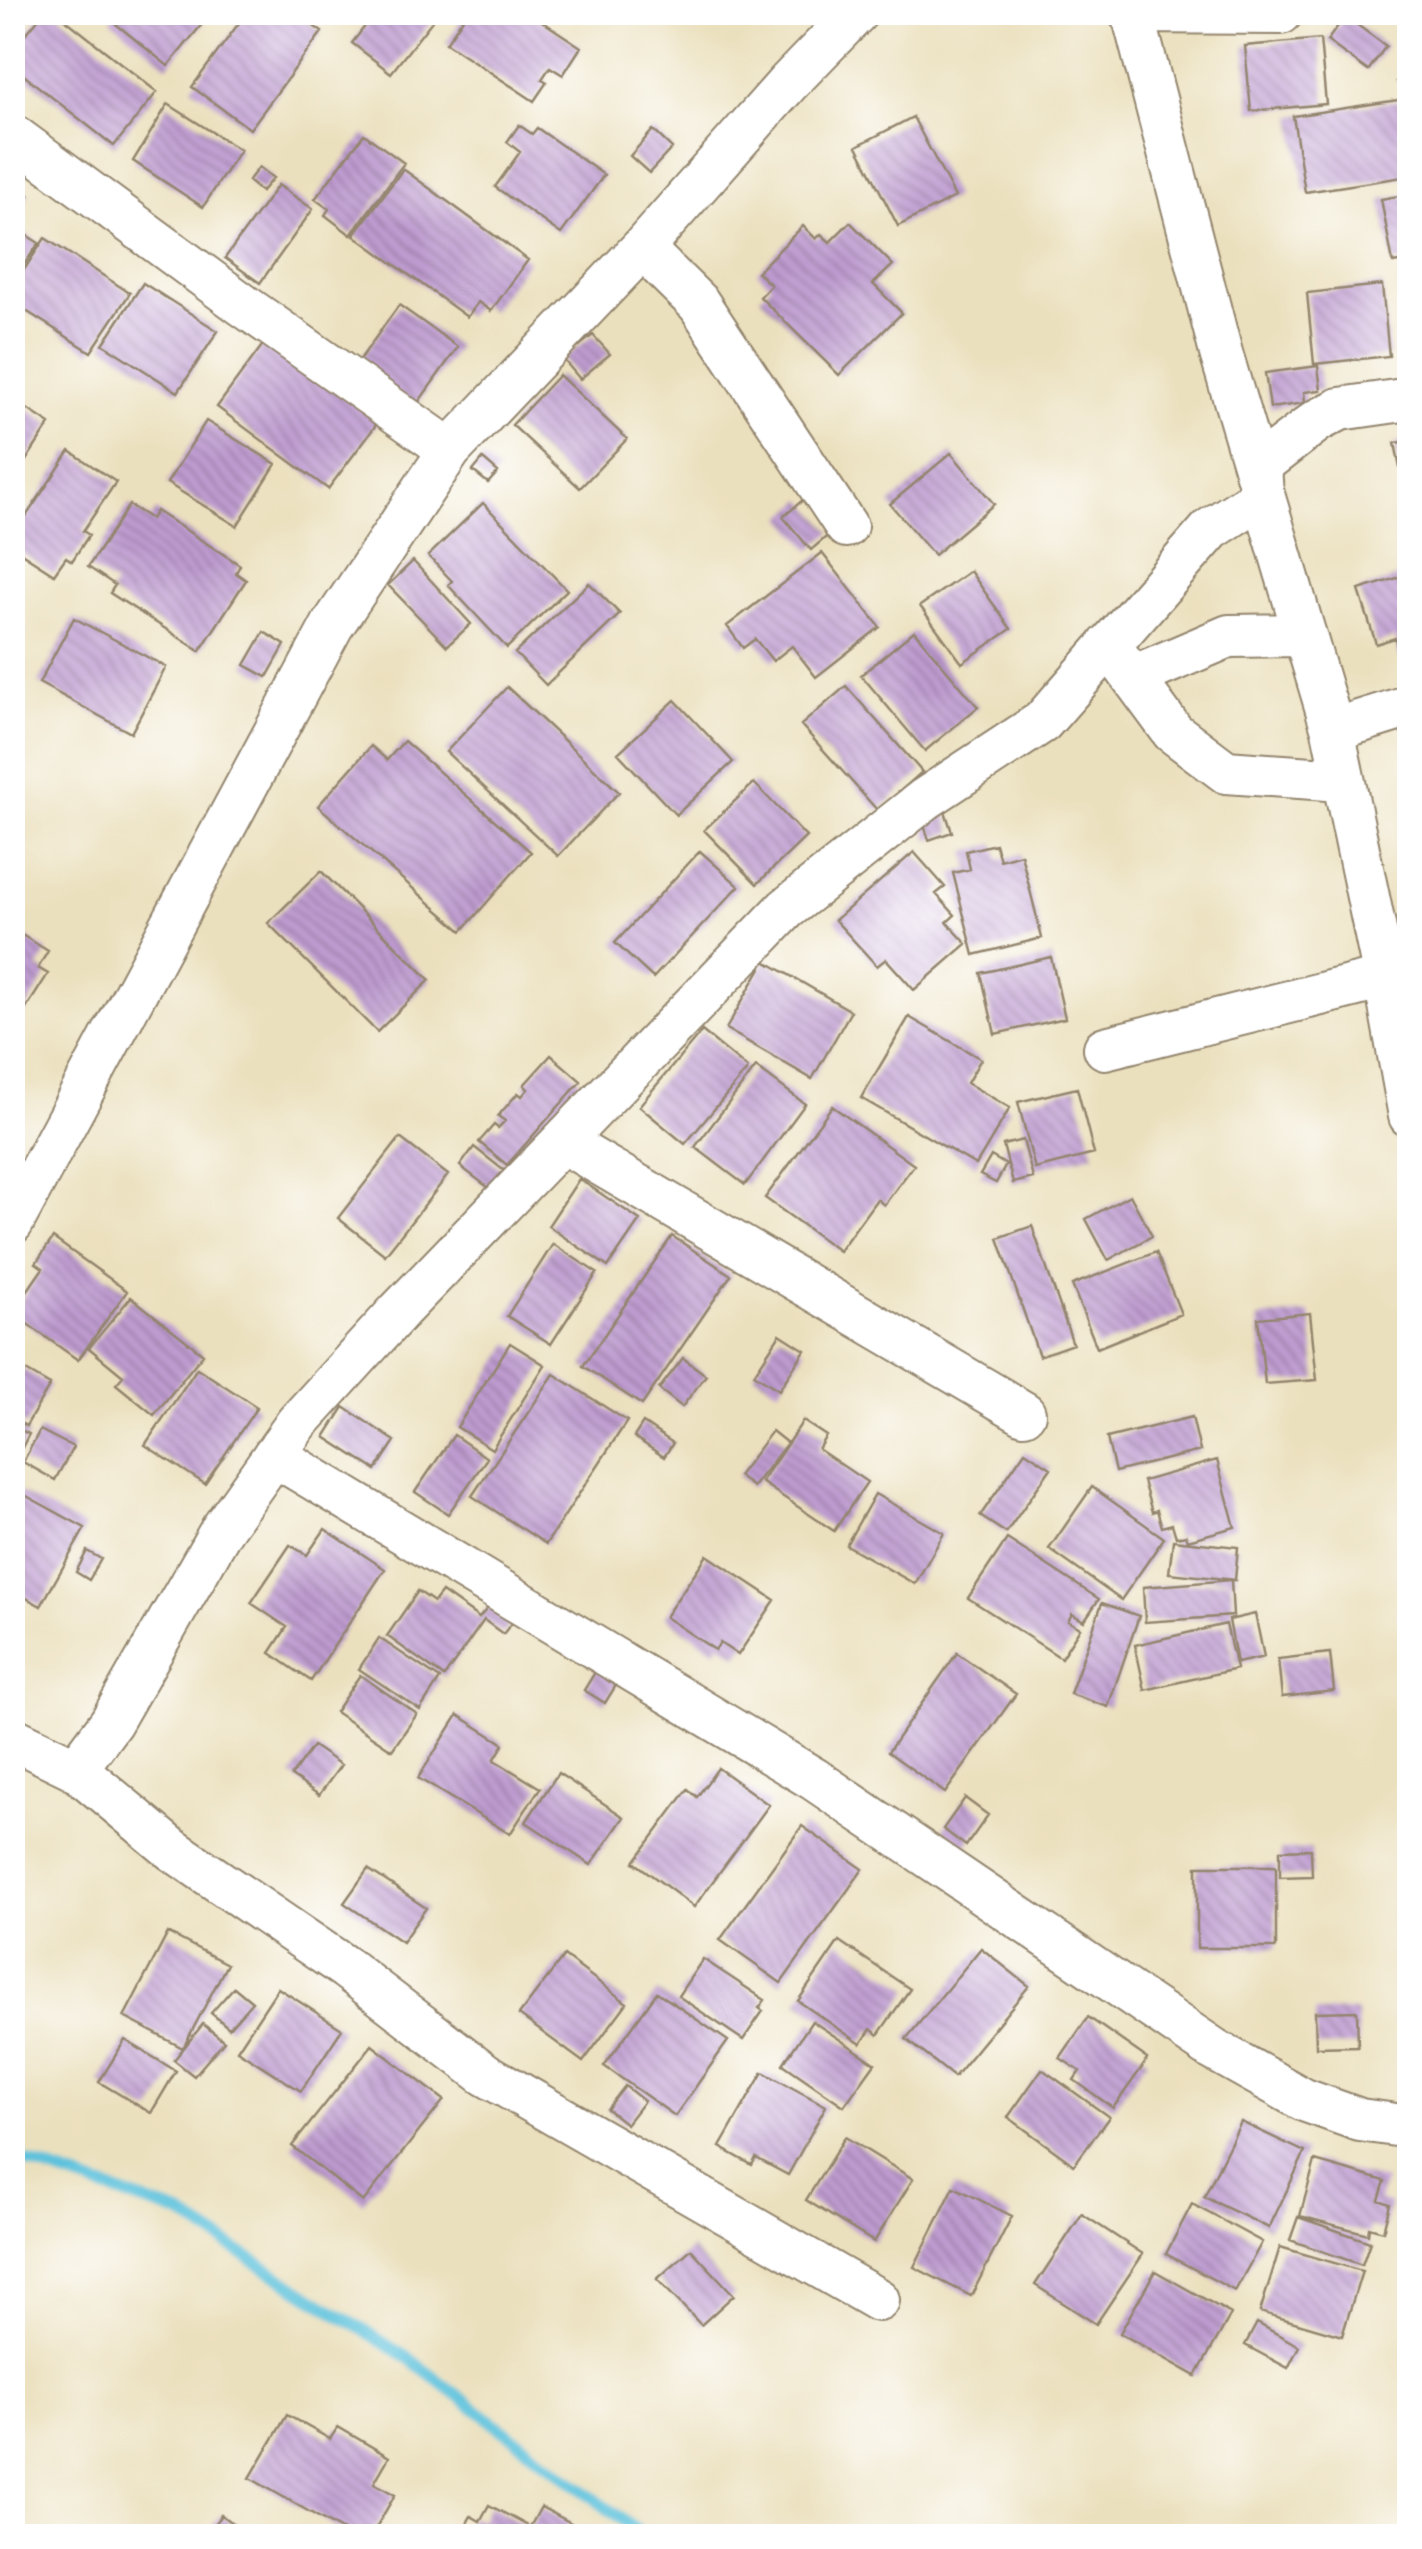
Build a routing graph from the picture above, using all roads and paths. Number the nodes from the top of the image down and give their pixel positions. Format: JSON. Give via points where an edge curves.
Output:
{"nodes":[{"id":1,"x":857,"y":12,"type":"edge"},
{"id":2,"x":1131,"y":13,"type":"edge"},
{"id":3,"x":1281,"y":13,"type":"edge"},
{"id":4,"x":12,"y":134,"type":"edge"},
{"id":5,"x":642,"y":248,"type":"junction"},
{"id":6,"x":1410,"y":399,"type":"edge"},
{"id":7,"x":450,"y":450,"type":"junction"},
{"id":8,"x":1262,"y":496,"type":"junction"},
{"id":9,"x":846,"y":526,"type":"dead end"},
{"id":10,"x":1306,"y":635,"type":"junction"},
{"id":11,"x":1121,"y":661,"type":"junction"},
{"id":12,"x":1410,"y":706,"type":"edge"},
{"id":13,"x":1332,"y":730,"type":"junction"},
{"id":14,"x":1342,"y":780,"type":"junction"},
{"id":15,"x":1385,"y":978,"type":"junction"},
{"id":16,"x":1105,"y":1048,"type":"dead end"},
{"id":17,"x":1410,"y":1116,"type":"edge"},
{"id":18,"x":564,"y":1142,"type":"junction"},
{"id":19,"x":12,"y":1222,"type":"edge"},
{"id":20,"x":1024,"y":1414,"type":"dead end"},
{"id":21,"x":274,"y":1455,"type":"junction"},
{"id":22,"x":12,"y":1738,"type":"edge"},
{"id":23,"x":76,"y":1770,"type":"junction"},
{"id":24,"x":1410,"y":2127,"type":"edge"},
{"id":25,"x":878,"y":2300,"type":"dead end"}],
"edges":[{"from":1,"to":5,"type":"street"},
{"from":2,"to":3,"type":"street"},
{"from":2,"to":8,"type":"street"},
{"from":4,"to":7,"type":"street"},
{"from":5,"to":7,"type":"street"},
{"from":5,"to":9,"type":"street","via":[[699,304]]},
{"from":6,"to":8,"type":"street","via":[[1340,409],[1317,421],[1260,465]]},
{"from":7,"to":19,"type":"street","via":[[332,626]]},
{"from":8,"to":10,"type":"street"},
{"from":8,"to":11,"type":"street","via":[[1211,529]]},
{"from":10,"to":11,"type":"street","via":[[1229,636]]},
{"from":10,"to":13,"type":"street"},
{"from":11,"to":14,"type":"street","via":[[1173,732],[1226,772]]},
{"from":11,"to":18,"type":"street","via":[[926,799],[786,909]]},
{"from":12,"to":13,"type":"street"},
{"from":13,"to":14,"type":"street"},
{"from":14,"to":15,"type":"street"},
{"from":15,"to":16,"type":"street"},
{"from":15,"to":17,"type":"street"},
{"from":18,"to":20,"type":"street"},
{"from":18,"to":21,"type":"street","via":[[399,1310]]},
{"from":21,"to":23,"type":"street"},
{"from":21,"to":24,"type":"street","via":[[814,1779],[1213,2048],[1304,2100],[1360,2120]]},
{"from":22,"to":23,"type":"street"},
{"from":23,"to":25,"type":"street","via":[[173,1850],[346,1968],[485,2074]]}]}
